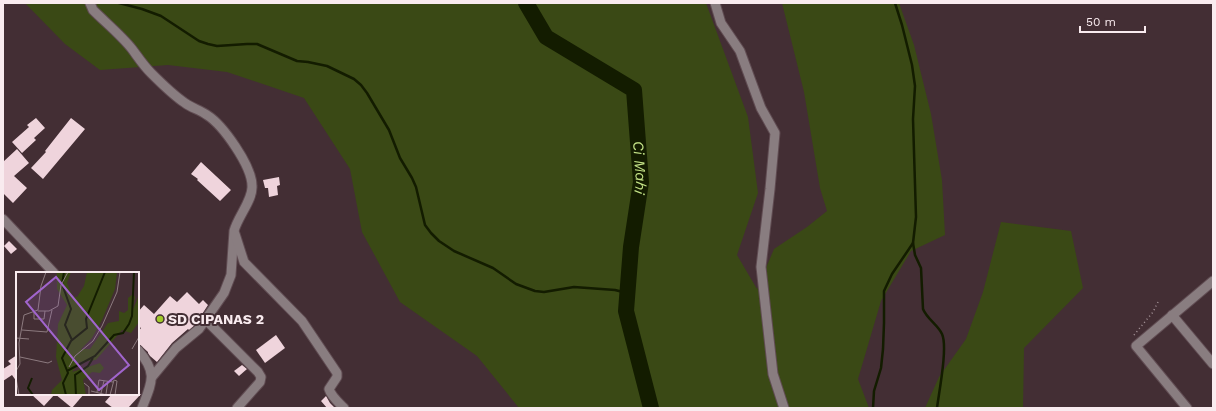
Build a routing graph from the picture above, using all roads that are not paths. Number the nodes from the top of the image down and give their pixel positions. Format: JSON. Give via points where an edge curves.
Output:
{"nodes":[{"id":1,"x":90,"y":3,"type":"edge"},
{"id":2,"x":715,"y":3,"type":"edge"},
{"id":3,"x":3,"y":219,"type":"edge"},
{"id":4,"x":234,"y":231,"type":"junction"},
{"id":5,"x":53,"y":272,"type":"edge"},
{"id":6,"x":1212,"y":284,"type":"edge"},
{"id":7,"x":1172,"y":315,"type":"junction"},
{"id":8,"x":206,"y":320,"type":"junction"},
{"id":9,"x":139,"y":351,"type":"edge"},
{"id":10,"x":1213,"y":364,"type":"edge"},
{"id":11,"x":152,"y":377,"type":"junction"},
{"id":12,"x":142,"y":408,"type":"edge"},
{"id":13,"x":237,"y":408,"type":"edge"},
{"id":14,"x":344,"y":408,"type":"edge"},
{"id":15,"x":784,"y":408,"type":"edge"},
{"id":16,"x":1186,"y":408,"type":"edge"}],
"edges":[{"from":1,"to":4,"type":"street","via":[[93,10],[132,48],[147,68],[183,101],[211,118],[241,154],[249,171],[252,186],[250,197]]},
{"from":2,"to":15,"type":"street","via":[[721,23],[740,52],[761,108],[775,134],[761,267],[773,374]]},
{"from":3,"to":5,"type":"street"},
{"from":4,"to":8,"type":"street","via":[[231,275],[224,293]]},
{"from":4,"to":14,"type":"street","via":[[244,262],[302,321],[337,373],[329,389]]},
{"from":6,"to":7,"type":"street"},
{"from":7,"to":10,"type":"street"},
{"from":7,"to":16,"type":"street","via":[[1136,346]]},
{"from":8,"to":11,"type":"street","via":[[176,348]]},
{"from":8,"to":13,"type":"street","via":[[261,377],[260,382]]},
{"from":9,"to":11,"type":"street","via":[[149,366]]},
{"from":11,"to":12,"type":"street"}]}
